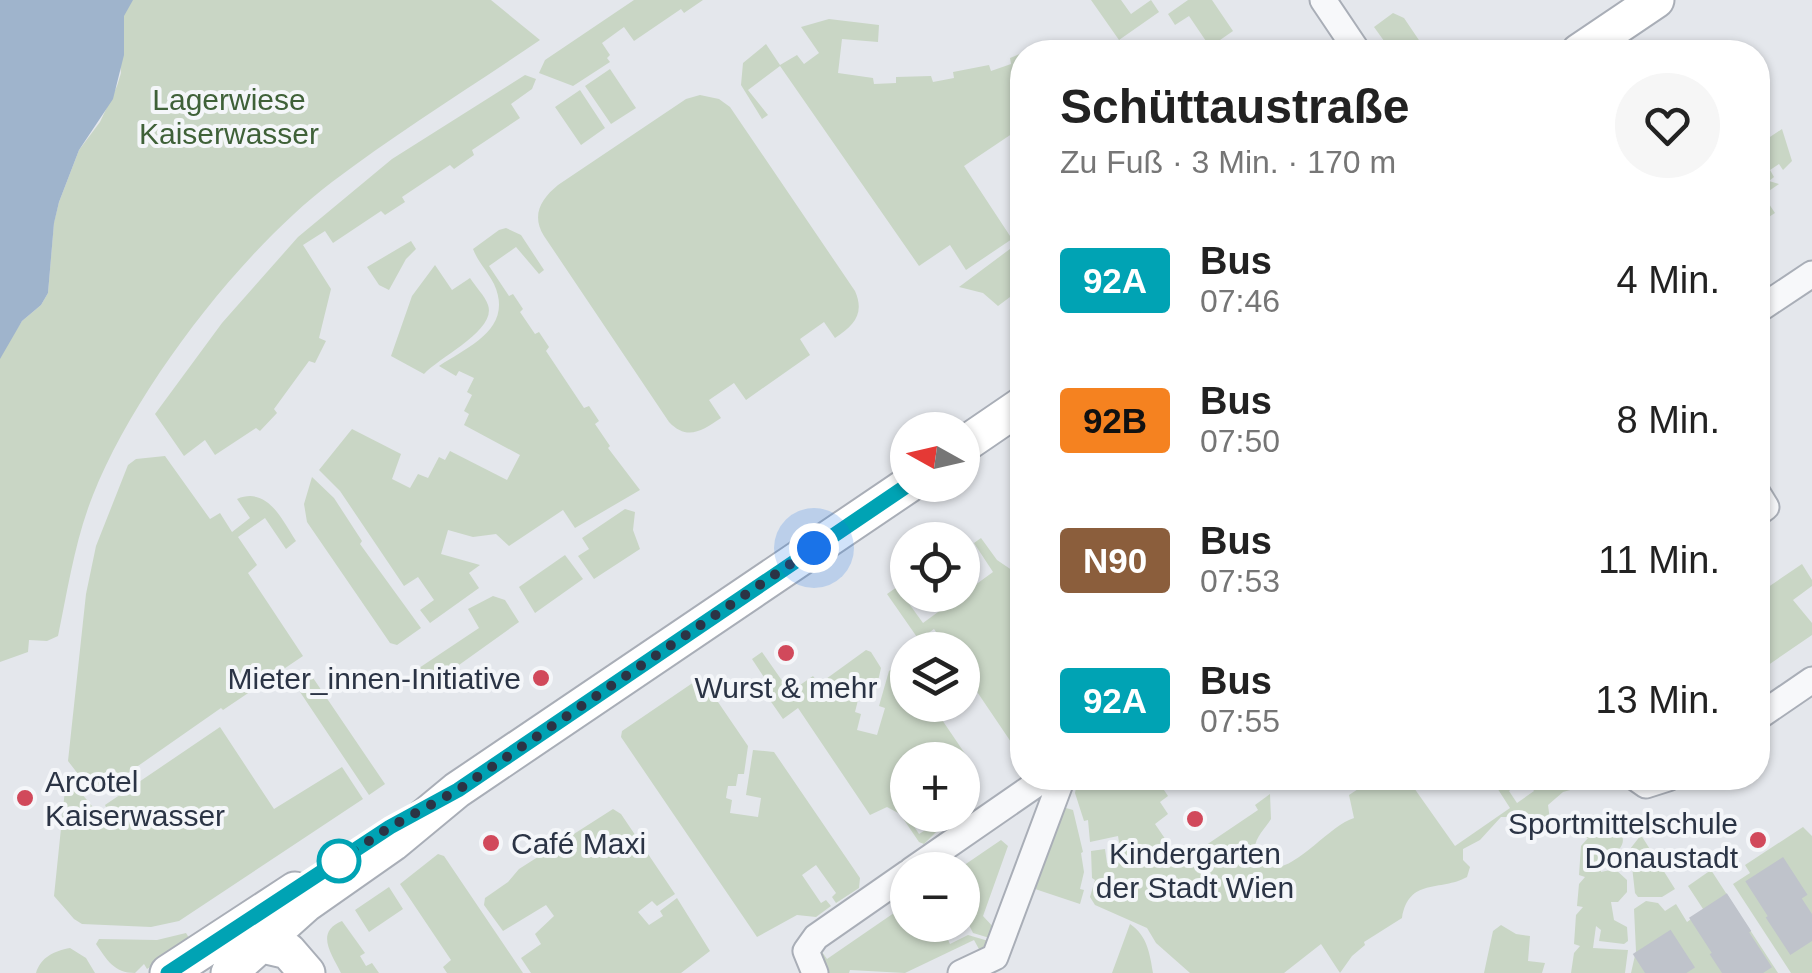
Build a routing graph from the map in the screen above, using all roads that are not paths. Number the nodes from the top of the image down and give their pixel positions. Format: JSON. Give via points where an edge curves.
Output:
{"nodes":[{"id":1,"x":1323,"y":0,"type":"edge"},
{"id":2,"x":1656,"y":0,"type":"edge"},
{"id":3,"x":1350,"y":40,"type":"edge"},
{"id":4,"x":1598,"y":40,"type":"edge"},
{"id":5,"x":1812,"y":274,"type":"edge"},
{"id":6,"x":1770,"y":302,"type":"edge"},
{"id":7,"x":1010,"y":414,"type":"edge"},
{"id":8,"x":980,"y":434,"type":"edge"},
{"id":9,"x":890,"y":497,"type":"edge"},
{"id":10,"x":1812,"y":680,"type":"edge"},
{"id":11,"x":1770,"y":709,"type":"edge"},
{"id":12,"x":1028,"y":790,"type":"edge"},
{"id":13,"x":1058,"y":790,"type":"edge"},
{"id":14,"x":939,"y":852,"type":"edge"},
{"id":15,"x":890,"y":886,"type":"edge"},
{"id":16,"x":283,"y":947,"type":"edge"},
{"id":17,"x":223,"y":963,"type":"edge"},
{"id":18,"x":168,"y":973,"type":"edge"},
{"id":19,"x":815,"y":973,"type":"edge"},
{"id":20,"x":960,"y":973,"type":"edge"}],
"edges":[{"from":1,"to":3,"type":"street"},
{"from":2,"to":4,"type":"street"},
{"from":5,"to":6,"type":"street"},
{"from":7,"to":8,"type":"street"},
{"from":9,"to":16,"type":"street","via":[[458,790],[390,827]]},
{"from":10,"to":11,"type":"street"},
{"from":12,"to":14,"type":"street"},
{"from":13,"to":20,"type":"street","via":[[995,957]]},
{"from":15,"to":19,"type":"street","via":[[816,937],[806,951]]},
{"from":16,"to":17,"type":"street"},
{"from":16,"to":17,"type":"street","via":[[252,968]]},
{"from":17,"to":18,"type":"street"}]}
